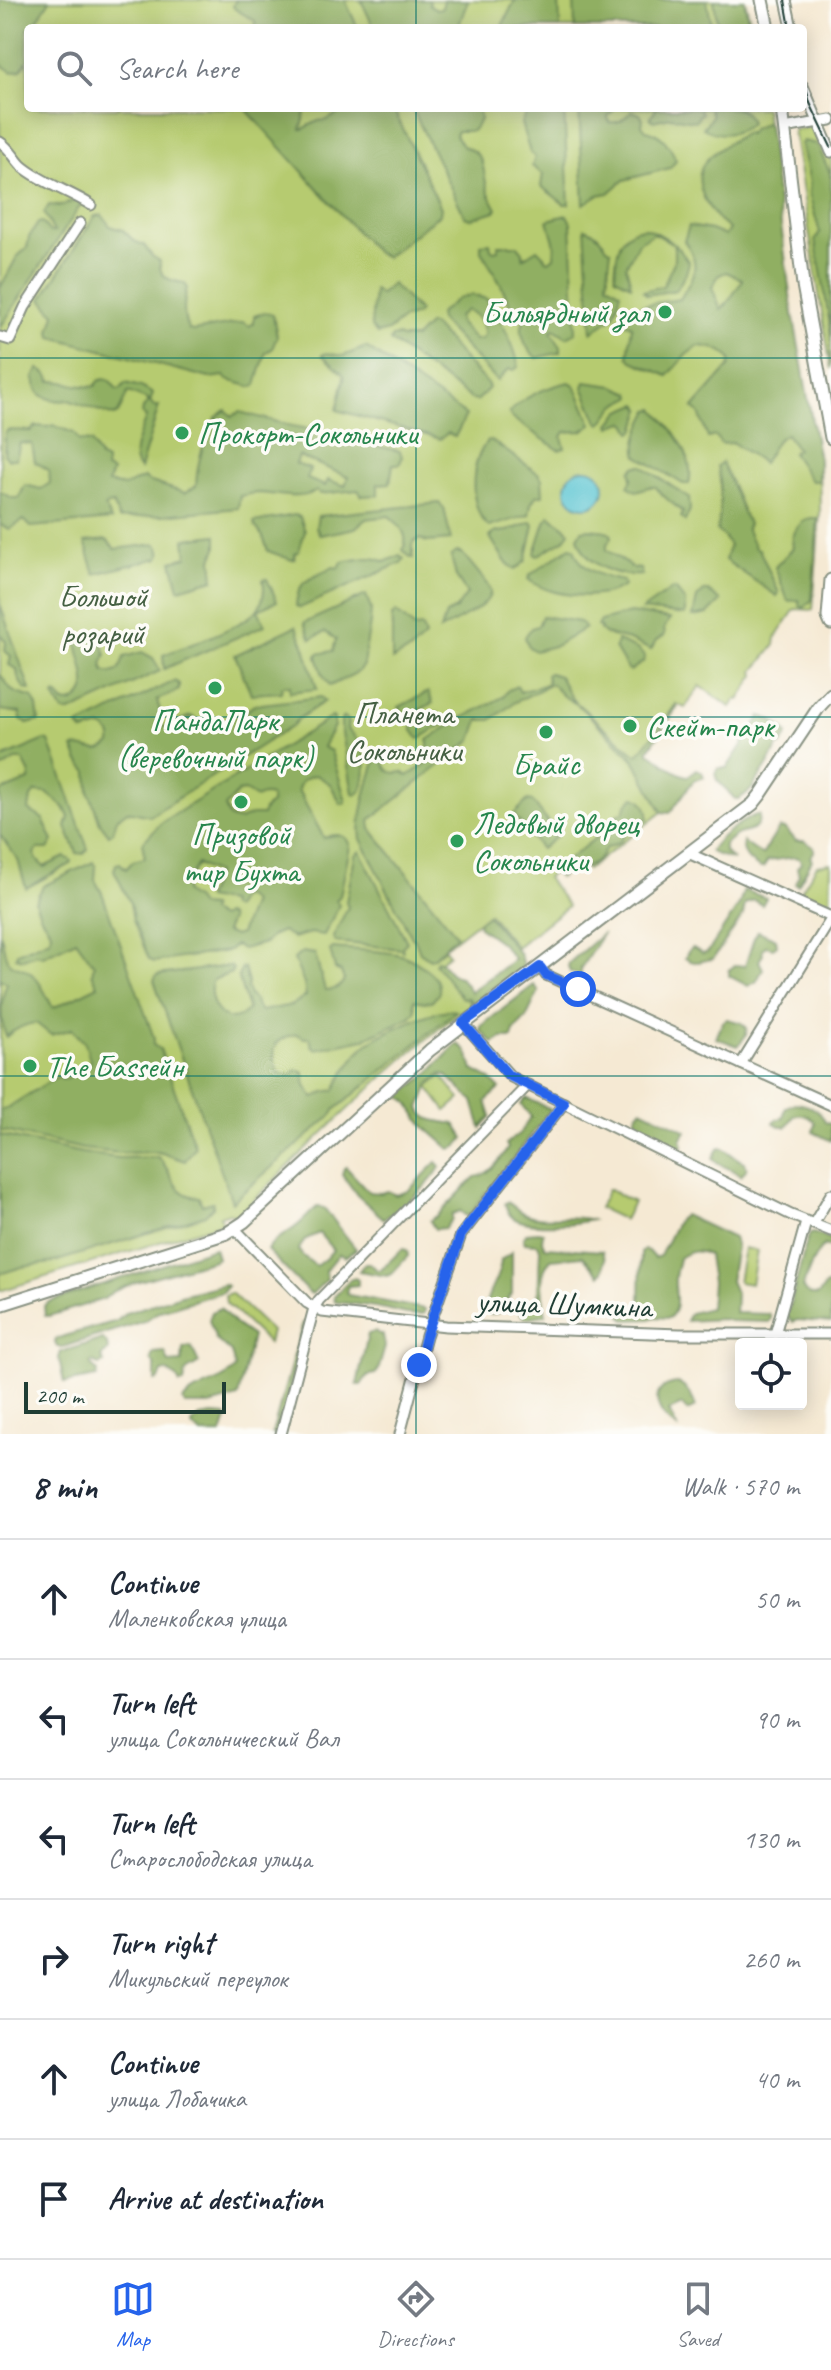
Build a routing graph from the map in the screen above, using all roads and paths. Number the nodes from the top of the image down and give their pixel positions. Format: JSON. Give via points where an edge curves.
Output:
{"nodes":[{"id":1,"x":762,"y":0,"type":"edge"},
{"id":2,"x":786,"y":0,"type":"edge"},
{"id":3,"x":767,"y":24,"type":"edge"},
{"id":4,"x":791,"y":24,"type":"edge"},
{"id":5,"x":807,"y":96,"type":"edge"},
{"id":6,"x":782,"y":112,"type":"edge"},
{"id":7,"x":831,"y":120,"type":"edge"},
{"id":8,"x":817,"y":121,"type":"junction"},
{"id":9,"x":784,"y":128,"type":"junction"},
{"id":10,"x":0,"y":142,"type":"edge"},
{"id":11,"x":831,"y":152,"type":"edge"},
{"id":12,"x":91,"y":205,"type":"dead end"},
{"id":13,"x":80,"y":223,"type":"dead end"},
{"id":14,"x":5,"y":338,"type":"edge"},
{"id":15,"x":831,"y":438,"type":"edge"},
{"id":16,"x":831,"y":583,"type":"edge"},
{"id":17,"x":830,"y":617,"type":"edge"},
{"id":18,"x":831,"y":688,"type":"edge"},
{"id":19,"x":688,"y":853,"type":"junction"},
{"id":20,"x":831,"y":918,"type":"edge"},
{"id":21,"x":540,"y":967,"type":"junction"},
{"id":22,"x":463,"y":1023,"type":"junction"},
{"id":23,"x":741,"y":1064,"type":"junction"},
{"id":24,"x":528,"y":1085,"type":"junction"},
{"id":25,"x":564,"y":1103,"type":"junction"},
{"id":26,"x":831,"y":1105,"type":"edge"},
{"id":27,"x":831,"y":1194,"type":"edge"},
{"id":28,"x":810,"y":1223,"type":"junction"},
{"id":29,"x":235,"y":1229,"type":"junction"},
{"id":30,"x":831,"y":1231,"type":"edge"},
{"id":31,"x":0,"y":1305,"type":"edge"},
{"id":32,"x":314,"y":1308,"type":"junction"},
{"id":33,"x":430,"y":1325,"type":"junction"},
{"id":34,"x":775,"y":1334,"type":"junction"},
{"id":35,"x":831,"y":1334,"type":"edge"},
{"id":36,"x":281,"y":1434,"type":"edge"},
{"id":37,"x":400,"y":1434,"type":"edge"}],
"edges":[{"from":1,"to":3,"type":"main road"},
{"from":2,"to":4,"type":"street"},
{"from":5,"to":8,"type":"street"},
{"from":6,"to":9,"type":"main road"},
{"from":7,"to":8,"type":"street"},
{"from":8,"to":9,"type":"street"},
{"from":8,"to":11,"type":"street"},
{"from":9,"to":15,"type":"main road","via":[[803,285]]},
{"from":10,"to":12,"type":"street","via":[[22,165]]},
{"from":13,"to":14,"type":"street"},
{"from":16,"to":17,"type":"main road"},
{"from":18,"to":19,"type":"main road","via":[[757,799]]},
{"from":19,"to":20,"type":"street"},
{"from":19,"to":21,"type":"main road"},
{"from":20,"to":23,"type":"street"},
{"from":21,"to":22,"type":"main road"},
{"from":21,"to":23,"type":"street","via":[[546,975]]},
{"from":22,"to":24,"type":"street","via":[[508,1075]]},
{"from":22,"to":29,"type":"main road"},
{"from":23,"to":26,"type":"street"},
{"from":24,"to":25,"type":"street"},
{"from":24,"to":32,"type":"street"},
{"from":25,"to":28,"type":"street"},
{"from":25,"to":33,"type":"street","via":[[461,1235]]},
{"from":27,"to":28,"type":"street"},
{"from":28,"to":30,"type":"street"},
{"from":28,"to":34,"type":"street"},
{"from":29,"to":31,"type":"main road"},
{"from":29,"to":32,"type":"street"},
{"from":32,"to":33,"type":"street","name":"улица Шумкина"},
{"from":32,"to":36,"type":"street"},
{"from":33,"to":34,"type":"street","name":"улица Шумкина"},
{"from":33,"to":37,"type":"street"},
{"from":34,"to":35,"type":"street","name":"улица Шумкина"}]}
